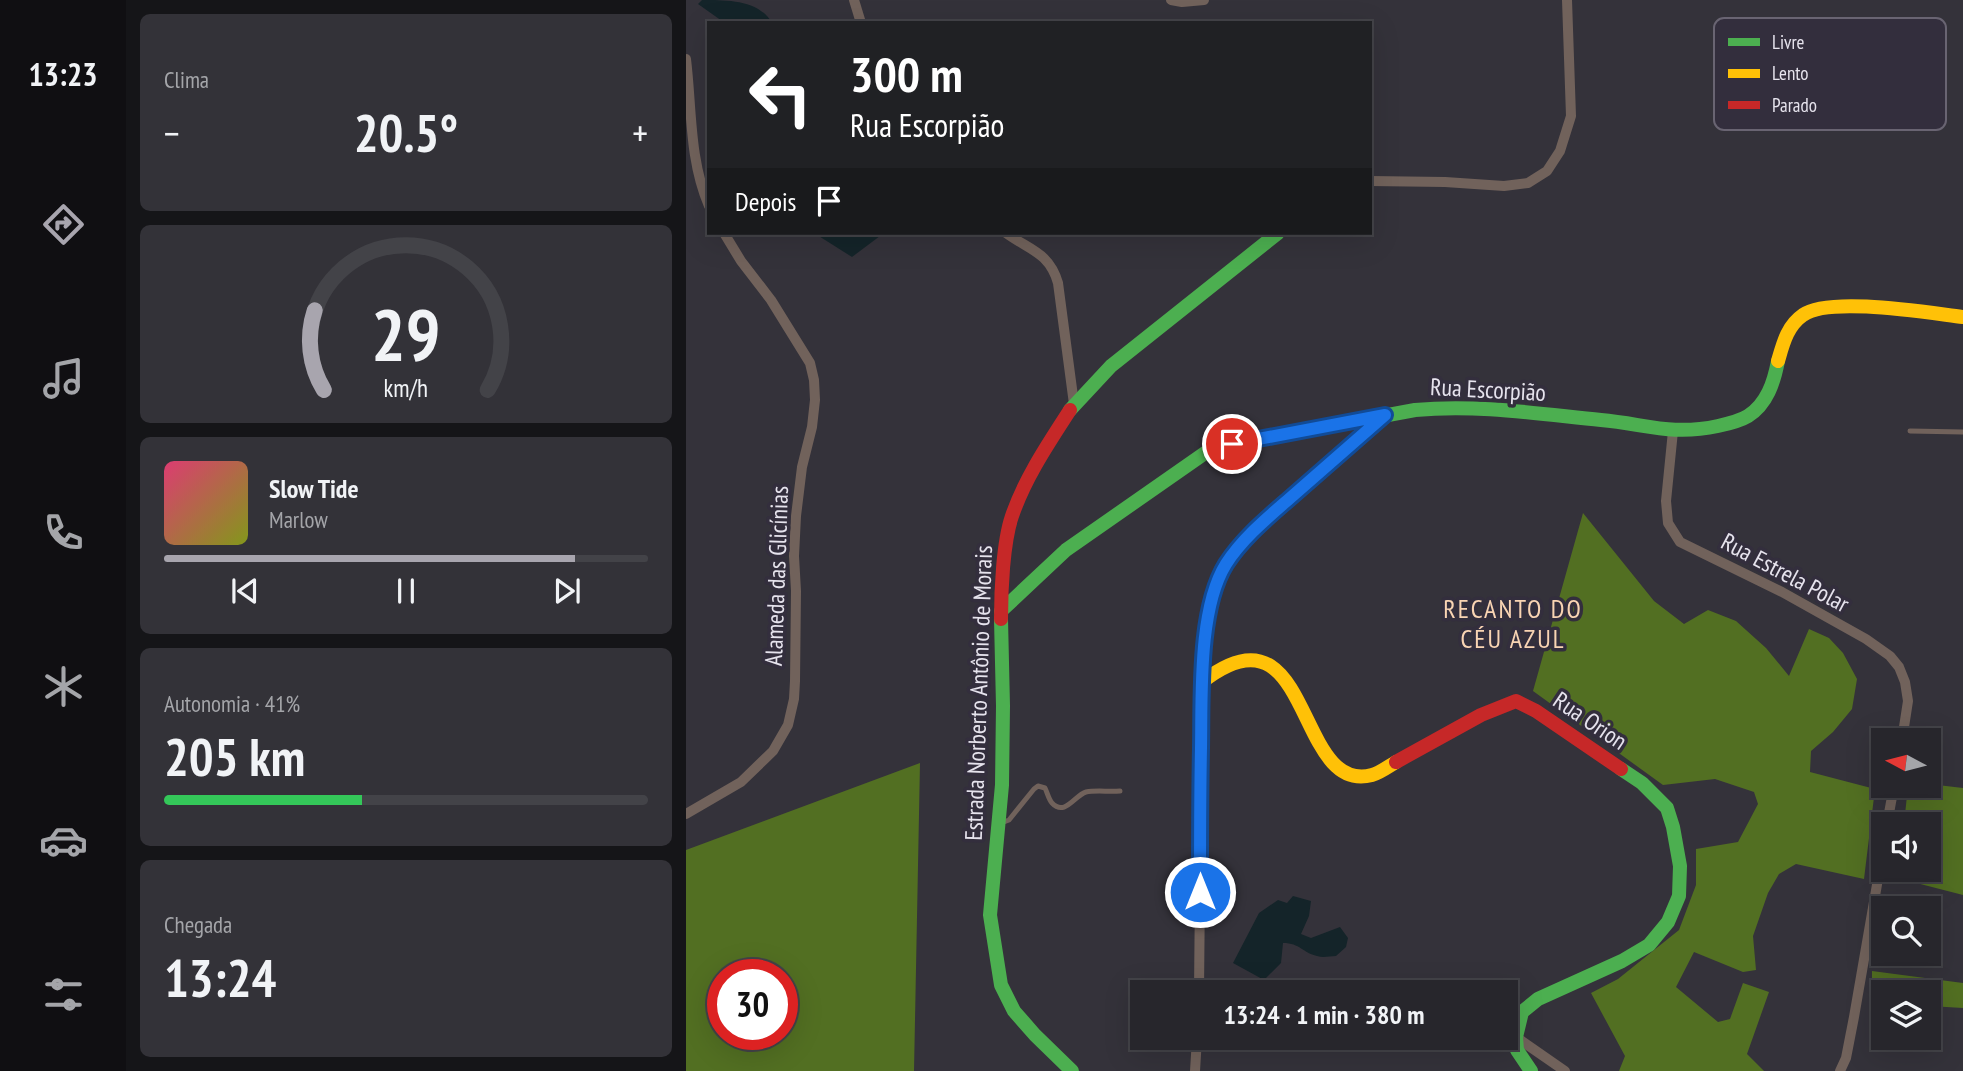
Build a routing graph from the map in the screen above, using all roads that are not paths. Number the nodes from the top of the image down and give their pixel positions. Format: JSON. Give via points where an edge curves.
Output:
{"nodes":[{"id":1,"x":854,"y":0,"type":"edge"},
{"id":2,"x":1171,"y":0,"type":"edge"},
{"id":3,"x":1204,"y":0,"type":"edge"},
{"id":4,"x":1567,"y":0,"type":"edge"},
{"id":5,"x":860,"y":21,"type":"edge"},
{"id":6,"x":686,"y":59,"type":"edge"},
{"id":7,"x":1372,"y":181,"type":"edge"},
{"id":8,"x":707,"y":201,"type":"edge"},
{"id":9,"x":725,"y":235,"type":"edge"},
{"id":10,"x":1009,"y":235,"type":"edge"},
{"id":11,"x":1275,"y":235,"type":"edge"},
{"id":12,"x":1963,"y":317,"type":"edge"},
{"id":13,"x":1074,"y":404,"type":"junction"},
{"id":14,"x":1385,"y":415,"type":"junction"},
{"id":15,"x":1673,"y":431,"type":"junction"},
{"id":16,"x":1910,"y":431,"type":"dead end"},
{"id":17,"x":1963,"y":432,"type":"edge"},
{"id":18,"x":1001,"y":611,"type":"junction"},
{"id":19,"x":1202,"y":682,"type":"junction"},
{"id":20,"x":1904,"y":728,"type":"edge"},
{"id":21,"x":1120,"y":791,"type":"dead end"},
{"id":22,"x":686,"y":814,"type":"edge"},
{"id":23,"x":998,"y":824,"type":"junction"},
{"id":24,"x":1877,"y":882,"type":"edge"},
{"id":25,"x":1199,"y":980,"type":"edge"},
{"id":26,"x":1518,"y":1023,"type":"edge"},
{"id":27,"x":1518,"y":1038,"type":"edge"},
{"id":28,"x":1196,"y":1050,"type":"edge"},
{"id":29,"x":1517,"y":1050,"type":"edge"},
{"id":30,"x":1072,"y":1071,"type":"edge"},
{"id":31,"x":1195,"y":1071,"type":"edge"},
{"id":32,"x":1531,"y":1071,"type":"edge"},
{"id":33,"x":1565,"y":1071,"type":"edge"},
{"id":34,"x":1840,"y":1071,"type":"edge"}],
"edges":[{"from":1,"to":5,"type":"street"},
{"from":2,"to":3,"type":"street"},
{"from":4,"to":7,"type":"street","via":[[1570,116],[1560,151],[1547,170],[1528,183],[1504,186]]},
{"from":6,"to":8,"type":"street","via":[[694,156]]},
{"from":9,"to":22,"type":"street","name":"Alameda das Glicínias","via":[[810,363],[815,400],[796,516],[795,681],[788,725],[773,751],[741,782]]},
{"from":10,"to":13,"type":"street","via":[[1042,256],[1055,272]]},
{"from":11,"to":13,"type":"street","name":"Estrada Norberto Antônio de Morais","via":[[1111,366]]},
{"from":12,"to":15,"type":"street","name":"Rua Escorpião","via":[[1841,307],[1806,312],[1786,334],[1771,389],[1750,415],[1732,423]]},
{"from":13,"to":18,"type":"street","name":"Estrada Norberto Antônio de Morais","via":[[1026,482],[1011,518]]},
{"from":14,"to":15,"type":"street","name":"Rua Escorpião","via":[[1473,407]]},
{"from":14,"to":18,"type":"street","name":"Rua Escorpião","via":[[1206,453],[1066,550]]},
{"from":14,"to":19,"type":"street","via":[[1236,550],[1215,591],[1205,636]]},
{"from":15,"to":20,"type":"street","name":"Rua Estrela Polar","via":[[1666,501],[1668,523],[1680,542],[1782,593],[1890,656],[1905,682]]},
{"from":16,"to":17,"type":"lane"},
{"from":18,"to":23,"type":"street","name":"Estrada Norberto Antônio de Morais"},
{"from":19,"to":25,"type":"street"},
{"from":19,"to":26,"type":"street","name":"Rua Orion","via":[[1237,663],[1272,666],[1293,691],[1324,753],[1336,767],[1360,776],[1373,775],[1516,701],[1642,783],[1667,808],[1681,866],[1679,897],[1668,922],[1649,945],[1622,961],[1538,999],[1522,1012]]},
{"from":21,"to":23,"type":"lane","via":[[1085,792],[1065,807],[1052,803],[1045,788],[1038,786],[1009,820]]},
{"from":23,"to":30,"type":"street","name":"Estrada Norberto Antônio de Morais","via":[[990,915],[1001,985],[1014,1011]]},
{"from":24,"to":34,"type":"street"},
{"from":27,"to":33,"type":"street"},
{"from":28,"to":31,"type":"street"},
{"from":29,"to":32,"type":"street"}]}
